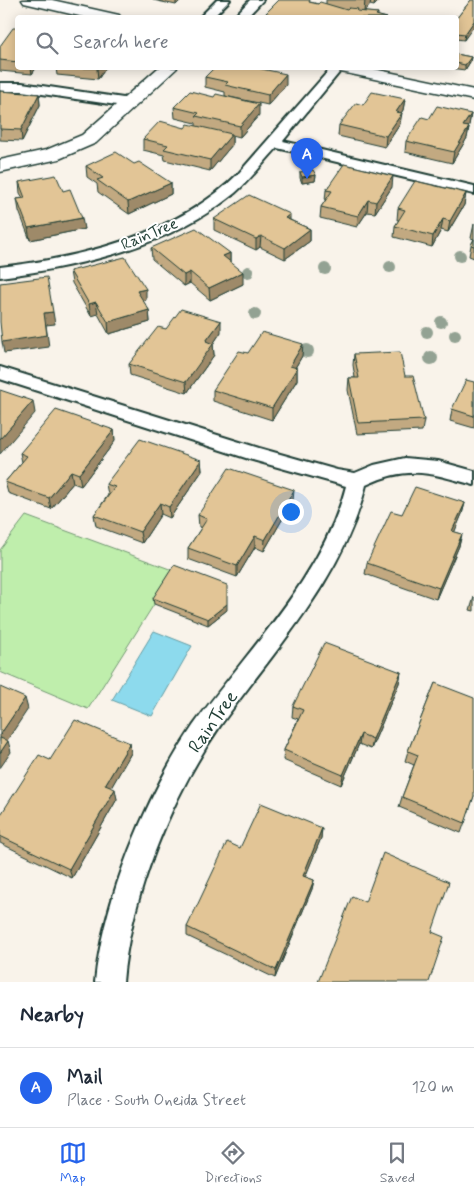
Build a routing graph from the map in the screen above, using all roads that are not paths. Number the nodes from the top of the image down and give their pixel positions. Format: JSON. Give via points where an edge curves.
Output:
{"nodes":[{"id":1,"x":30,"y":0,"type":"edge"},
{"id":2,"x":224,"y":0,"type":"edge"},
{"id":3,"x":257,"y":0,"type":"edge"},
{"id":4,"x":99,"y":15,"type":"edge"},
{"id":5,"x":208,"y":15,"type":"edge"},
{"id":6,"x":242,"y":15,"type":"edge"},
{"id":7,"x":166,"y":70,"type":"edge"},
{"id":8,"x":335,"y":70,"type":"edge"},
{"id":9,"x":355,"y":70,"type":"edge"},
{"id":10,"x":0,"y":87,"type":"edge"},
{"id":11,"x":474,"y":95,"type":"edge"},
{"id":12,"x":130,"y":103,"type":"junction"},
{"id":13,"x":273,"y":143,"type":"junction"},
{"id":14,"x":0,"y":166,"type":"edge"},
{"id":15,"x":474,"y":190,"type":"edge"},
{"id":16,"x":0,"y":272,"type":"edge"},
{"id":17,"x":0,"y":373,"type":"edge"},
{"id":18,"x":474,"y":478,"type":"edge"},
{"id":19,"x":357,"y":481,"type":"junction"},
{"id":20,"x":109,"y":982,"type":"edge"}],
"edges":[{"from":1,"to":4,"type":"street"},
{"from":2,"to":5,"type":"lane"},
{"from":3,"to":6,"type":"lane"},
{"from":7,"to":12,"type":"street"},
{"from":8,"to":13,"type":"lane","name":"RainTree"},
{"from":9,"to":11,"type":"street"},
{"from":10,"to":12,"type":"lane","via":[[22,87]]},
{"from":12,"to":14,"type":"street","via":[[93,136],[79,144],[36,160]]},
{"from":13,"to":15,"type":"lane"},
{"from":13,"to":16,"type":"lane","name":"RainTree","via":[[226,192],[155,232],[82,258]]},
{"from":17,"to":19,"type":"lane","via":[[256,454]]},
{"from":18,"to":19,"type":"lane","via":[[427,466],[404,465],[381,470]]},
{"from":19,"to":20,"type":"lane","name":"RainTree","via":[[345,524],[322,567],[197,740],[168,790],[126,901]]}]}
